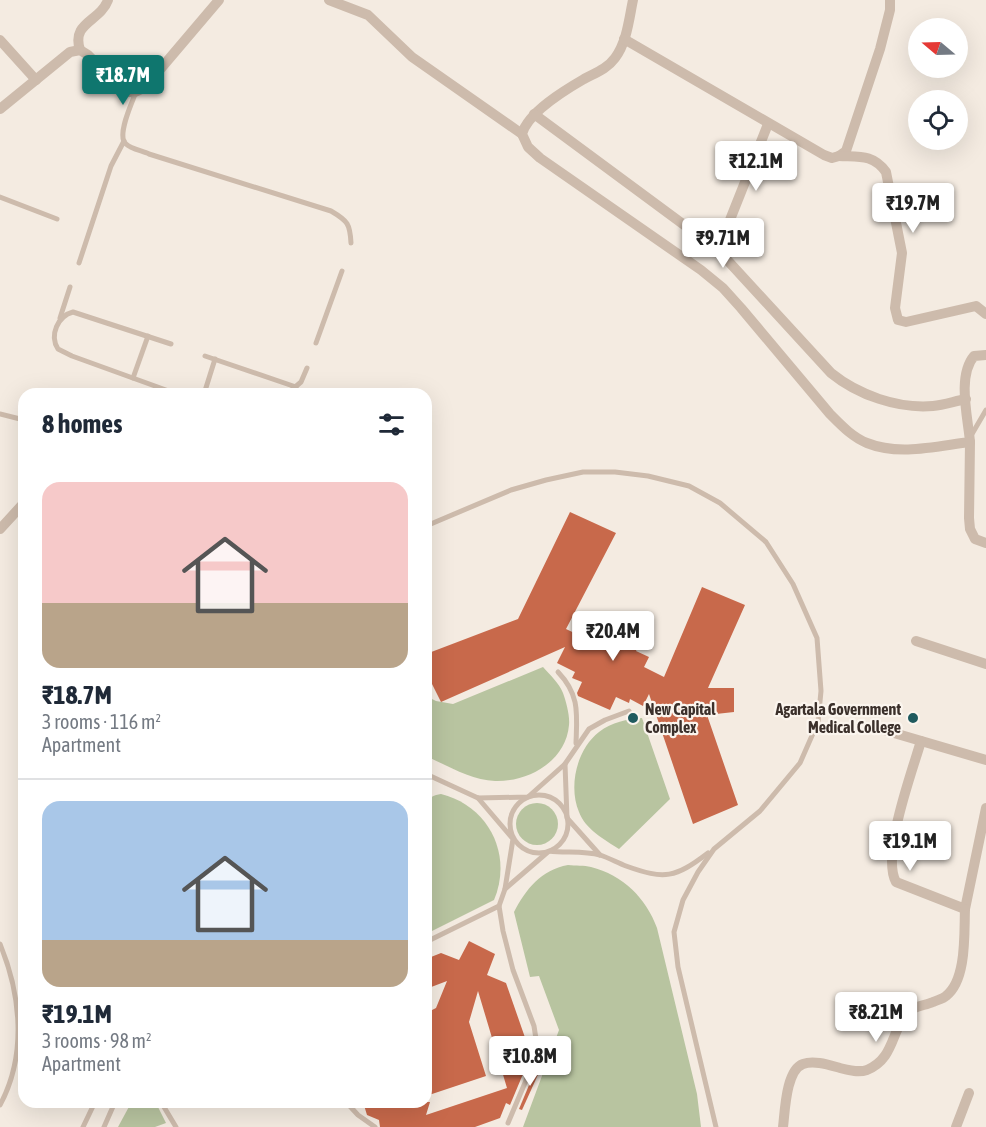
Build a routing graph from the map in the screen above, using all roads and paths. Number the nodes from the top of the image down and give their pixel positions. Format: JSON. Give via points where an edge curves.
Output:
{"nodes":[{"id":1,"x":108,"y":0,"type":"edge"},
{"id":2,"x":219,"y":0,"type":"edge"},
{"id":3,"x":329,"y":0,"type":"edge"},
{"id":4,"x":633,"y":0,"type":"edge"},
{"id":5,"x":890,"y":0,"type":"edge"},
{"id":6,"x":624,"y":39,"type":"junction"},
{"id":7,"x":0,"y":40,"type":"edge"},
{"id":8,"x":80,"y":50,"type":"junction"},
{"id":9,"x":36,"y":80,"type":"junction"},
{"id":10,"x":136,"y":93,"type":"junction"},
{"id":11,"x":0,"y":109,"type":"edge"},
{"id":12,"x":534,"y":114,"type":"junction"},
{"id":13,"x":768,"y":124,"type":"junction"},
{"id":14,"x":522,"y":134,"type":"junction"},
{"id":15,"x":124,"y":141,"type":"junction"},
{"id":16,"x":839,"y":156,"type":"junction"},
{"id":17,"x":0,"y":197,"type":"edge"},
{"id":18,"x":57,"y":219,"type":"dead end"},
{"id":19,"x":351,"y":243,"type":"dead end"},
{"id":20,"x":718,"y":250,"type":"junction"},
{"id":21,"x":79,"y":263,"type":"dead end"},
{"id":22,"x":342,"y":271,"type":"dead end"},
{"id":23,"x":70,"y":287,"type":"dead end"},
{"id":24,"x":986,"y":314,"type":"edge"},
{"id":25,"x":60,"y":319,"type":"junction"},
{"id":26,"x":148,"y":336,"type":"junction"},
{"id":27,"x":316,"y":343,"type":"dead end"},
{"id":28,"x":171,"y":344,"type":"dead end"},
{"id":29,"x":986,"y":355,"type":"edge"},
{"id":30,"x":205,"y":356,"type":"dead end"},
{"id":31,"x":215,"y":359,"type":"junction"},
{"id":32,"x":307,"y":368,"type":"dead end"},
{"id":33,"x":133,"y":378,"type":"junction"},
{"id":34,"x":296,"y":387,"type":"joint"},
{"id":35,"x":160,"y":388,"type":"edge"},
{"id":36,"x":206,"y":388,"type":"edge"},
{"id":37,"x":966,"y":399,"type":"junction"},
{"id":38,"x":986,"y":410,"type":"edge"},
{"id":39,"x":0,"y":414,"type":"edge"},
{"id":40,"x":18,"y":418,"type":"edge"},
{"id":41,"x":970,"y":440,"type":"junction"},
{"id":42,"x":18,"y":509,"type":"edge"},
{"id":43,"x":432,"y":524,"type":"edge"},
{"id":44,"x":0,"y":529,"type":"edge"},
{"id":45,"x":986,"y":543,"type":"edge"},
{"id":46,"x":916,"y":641,"type":"dead end"},
{"id":47,"x":986,"y":664,"type":"edge"},
{"id":48,"x":558,"y":672,"type":"dead end"},
{"id":49,"x":629,"y":711,"type":"dead end"},
{"id":50,"x":877,"y":728,"type":"dead end"},
{"id":51,"x":921,"y":741,"type":"junction"},
{"id":52,"x":576,"y":745,"type":"junction"},
{"id":53,"x":986,"y":759,"type":"edge"},
{"id":54,"x":565,"y":764,"type":"junction"},
{"id":55,"x":432,"y":777,"type":"edge"},
{"id":56,"x":528,"y":796,"type":"junction"},
{"id":57,"x":478,"y":798,"type":"junction"},
{"id":58,"x":986,"y":808,"type":"edge"},
{"id":59,"x":567,"y":818,"type":"junction"},
{"id":60,"x":513,"y":839,"type":"junction"},
{"id":61,"x":714,"y":849,"type":"junction"},
{"id":62,"x":549,"y":851,"type":"junction"},
{"id":63,"x":600,"y":855,"type":"junction"},
{"id":64,"x":506,"y":889,"type":"junction"},
{"id":65,"x":499,"y":906,"type":"junction"},
{"id":66,"x":965,"y":909,"type":"junction"},
{"id":67,"x":432,"y":939,"type":"edge"},
{"id":68,"x":0,"y":944,"type":"edge"},
{"id":69,"x":18,"y":1023,"type":"edge"},
{"id":70,"x":18,"y":1040,"type":"edge"},
{"id":71,"x":969,"y":1093,"type":"dead end"},
{"id":72,"x":0,"y":1105,"type":"edge"},
{"id":73,"x":92,"y":1108,"type":"edge"},
{"id":74,"x":112,"y":1108,"type":"edge"},
{"id":75,"x":165,"y":1108,"type":"edge"},
{"id":76,"x":351,"y":1108,"type":"edge"},
{"id":77,"x":506,"y":1126,"type":"edge"},
{"id":78,"x":82,"y":1127,"type":"edge"},
{"id":79,"x":104,"y":1127,"type":"edge"},
{"id":80,"x":176,"y":1127,"type":"edge"},
{"id":81,"x":375,"y":1127,"type":"edge"},
{"id":82,"x":716,"y":1127,"type":"edge"},
{"id":83,"x":783,"y":1127,"type":"edge"},
{"id":84,"x":956,"y":1127,"type":"edge"}],
"edges":[{"from":1,"to":8,"type":"street","via":[[78,33]]},
{"from":2,"to":10,"type":"street"},
{"from":3,"to":14,"type":"street","via":[[368,15],[412,57]]},
{"from":4,"to":6,"type":"street"},
{"from":5,"to":16,"type":"street","via":[[880,49],[846,151]]},
{"from":6,"to":12,"type":"street","via":[[605,68]]},
{"from":6,"to":13,"type":"street"},
{"from":7,"to":9,"type":"street"},
{"from":8,"to":9,"type":"street","via":[[70,52]]},
{"from":8,"to":10,"type":"street","via":[[121,88]]},
{"from":9,"to":11,"type":"street"},
{"from":10,"to":15,"type":"lane","via":[[123,130]]},
{"from":12,"to":14,"type":"street"},
{"from":12,"to":20,"type":"street"},
{"from":13,"to":16,"type":"street","via":[[824,155]]},
{"from":13,"to":20,"type":"street"},
{"from":14,"to":41,"type":"street","via":[[540,158],[723,288],[830,414],[865,443],[882,448],[927,448]]},
{"from":15,"to":19,"type":"lane","via":[[149,154],[332,211],[350,226]]},
{"from":15,"to":21,"type":"lane","via":[[111,166]]},
{"from":16,"to":24,"type":"street","via":[[869,158],[886,172],[902,253],[897,320],[906,322],[976,306]]},
{"from":17,"to":18,"type":"lane"},
{"from":20,"to":37,"type":"street","via":[[847,386],[865,395],[906,405],[933,406]]},
{"from":22,"to":27,"type":"lane"},
{"from":23,"to":25,"type":"lane"},
{"from":25,"to":26,"type":"lane","via":[[73,312]]},
{"from":25,"to":33,"type":"lane","via":[[54,340],[58,349]]},
{"from":26,"to":28,"type":"lane"},
{"from":26,"to":33,"type":"lane"},
{"from":29,"to":37,"type":"street","via":[[974,356],[966,370]]},
{"from":30,"to":31,"type":"lane"},
{"from":31,"to":34,"type":"lane"},
{"from":31,"to":36,"type":"lane"},
{"from":32,"to":34,"type":"lane"},
{"from":33,"to":35,"type":"lane"},
{"from":37,"to":41,"type":"street"},
{"from":38,"to":41,"type":"lane"},
{"from":39,"to":40,"type":"lane"},
{"from":41,"to":45,"type":"street","via":[[970,529],[975,539]]},
{"from":42,"to":44,"type":"street"},
{"from":43,"to":61,"type":"lane","via":[[520,487],[583,472],[615,472],[689,486],[720,503],[766,542],[793,584],[817,638],[821,691],[818,722],[800,763],[760,811]]},
{"from":46,"to":47,"type":"street"},
{"from":48,"to":52,"type":"lane","via":[[569,683],[577,706]]},
{"from":49,"to":52,"type":"lane","via":[[589,729]]},
{"from":50,"to":51,"type":"street"},
{"from":51,"to":53,"type":"street"},
{"from":51,"to":66,"type":"street","via":[[895,832],[892,876],[896,882]]},
{"from":52,"to":54,"type":"lane"},
{"from":54,"to":56,"type":"lane"},
{"from":54,"to":59,"type":"lane"},
{"from":55,"to":57,"type":"lane"},
{"from":56,"to":57,"type":"lane"},
{"from":56,"to":59,"type":"lane","via":[[548,796],[557,801]]},
{"from":56,"to":60,"type":"lane","via":[[513,810]]},
{"from":57,"to":60,"type":"lane"},
{"from":58,"to":66,"type":"street"},
{"from":59,"to":62,"type":"lane","via":[[564,838]]},
{"from":59,"to":63,"type":"lane"},
{"from":60,"to":62,"type":"lane","via":[[529,852]]},
{"from":60,"to":64,"type":"lane"},
{"from":61,"to":63,"type":"lane","via":[[688,868],[664,875]]},
{"from":61,"to":82,"type":"lane","via":[[683,900],[675,932],[678,968]]},
{"from":62,"to":63,"type":"lane"},
{"from":62,"to":64,"type":"lane"},
{"from":64,"to":65,"type":"lane"},
{"from":65,"to":67,"type":"lane"},
{"from":65,"to":77,"type":"lane","via":[[505,941],[534,1026],[538,1052]]},
{"from":66,"to":83,"type":"street","via":[[963,961],[955,986],[946,997],[906,1013],[886,1057],[871,1068],[863,1071],[814,1062],[802,1064],[794,1071]]},
{"from":68,"to":69,"type":"lane","via":[[14,986]]},
{"from":70,"to":72,"type":"lane","via":[[14,1071]]},
{"from":71,"to":84,"type":"street"},
{"from":73,"to":78,"type":"lane"},
{"from":74,"to":79,"type":"lane"},
{"from":75,"to":80,"type":"lane"},
{"from":76,"to":81,"type":"lane"}]}
